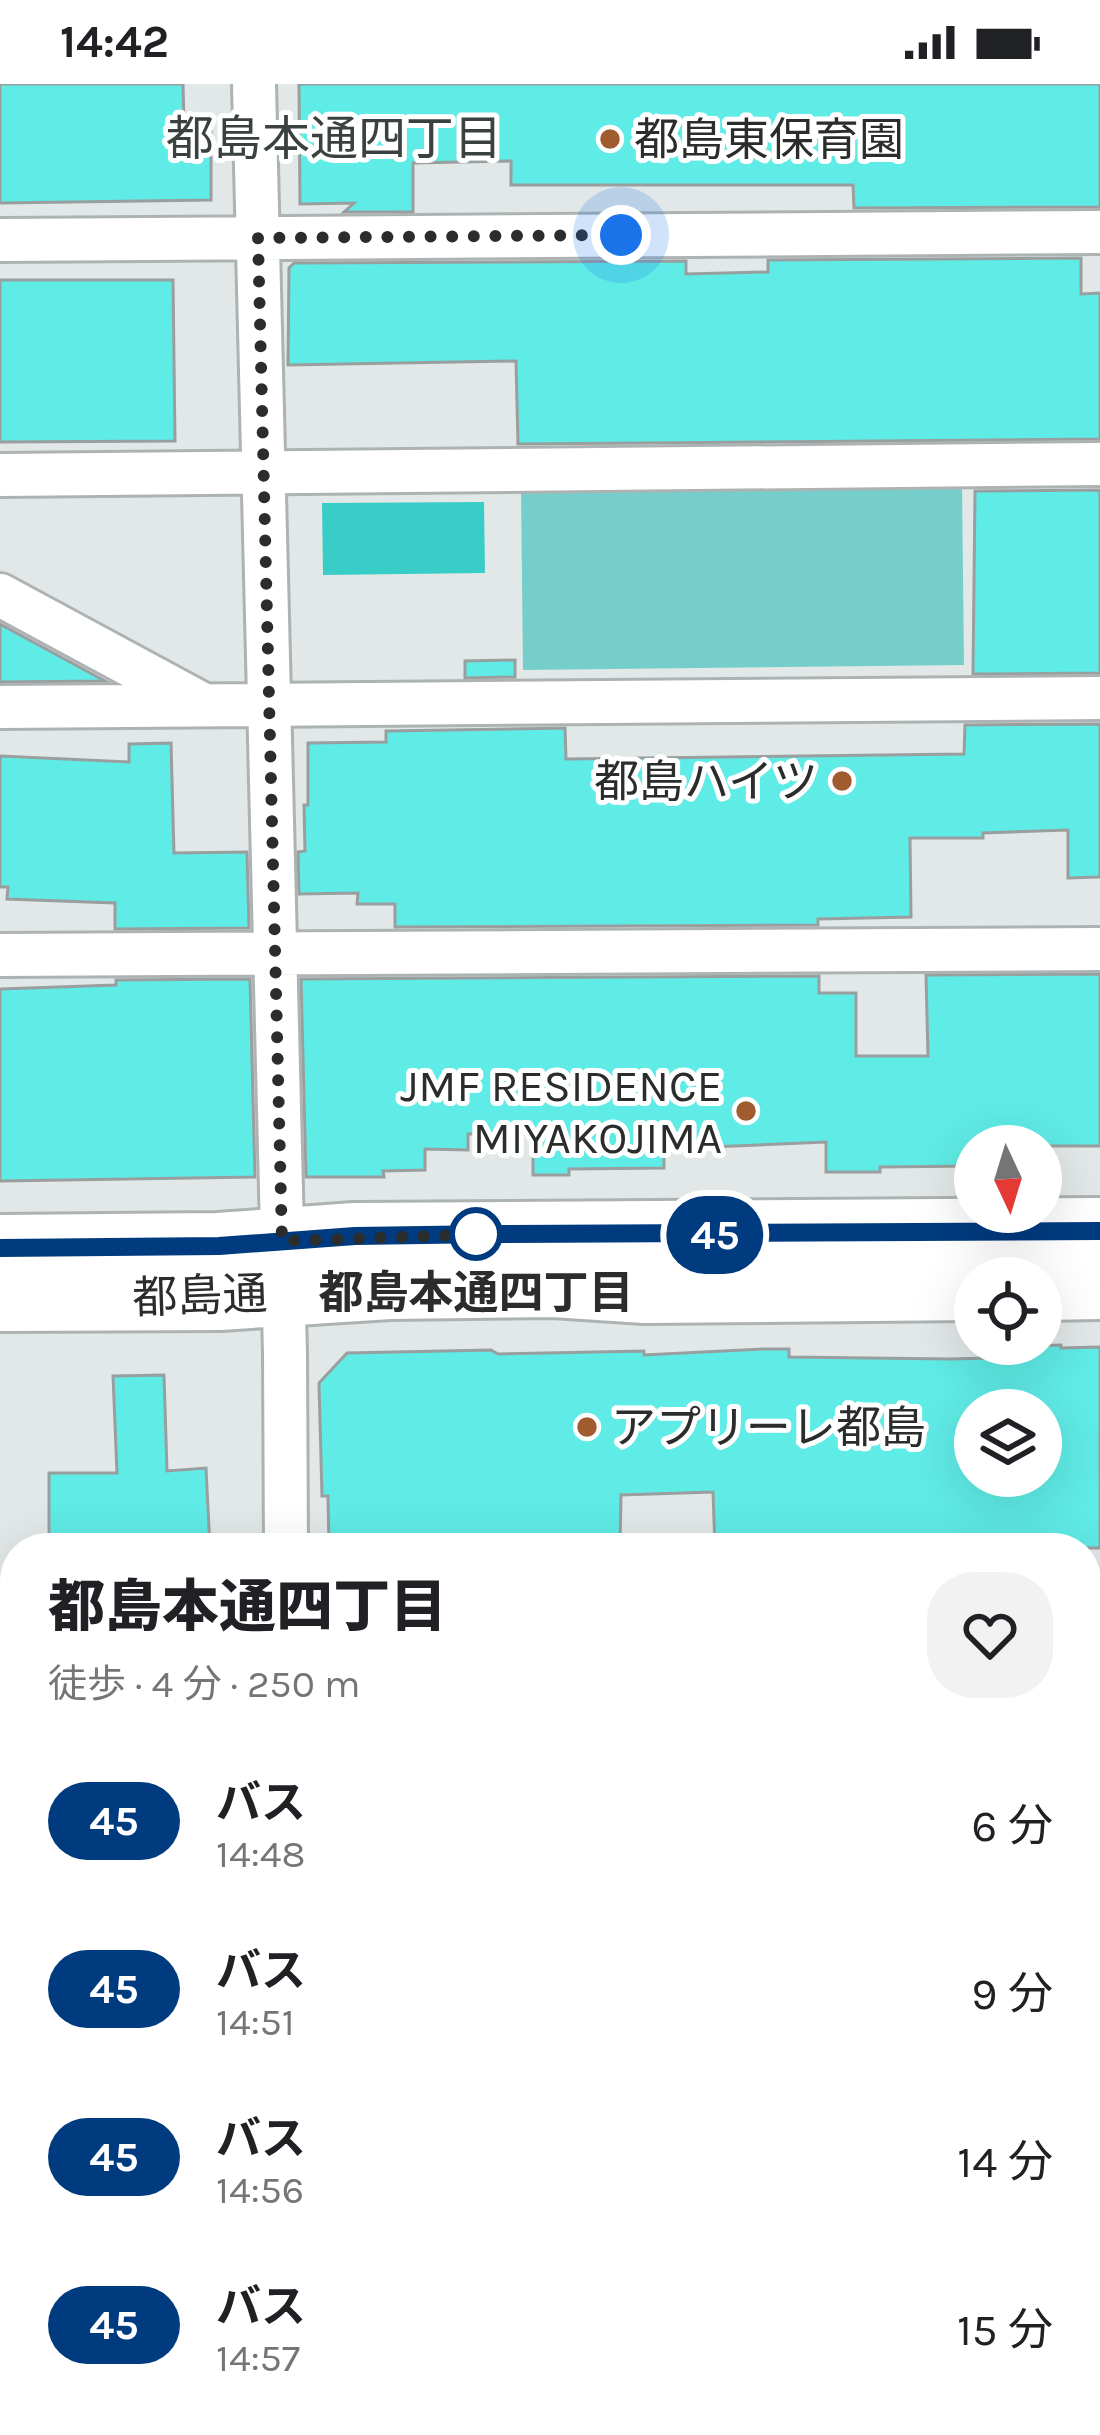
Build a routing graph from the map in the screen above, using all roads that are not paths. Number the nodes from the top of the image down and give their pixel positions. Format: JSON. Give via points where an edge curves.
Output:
{"nodes":[{"id":1,"x":254,"y":84,"type":"edge"},
{"id":2,"x":1100,"y":232,"type":"edge"},
{"id":3,"x":258,"y":238,"type":"junction"},
{"id":4,"x":0,"y":240,"type":"edge"},
{"id":5,"x":1100,"y":464,"type":"edge"},
{"id":6,"x":264,"y":472,"type":"junction"},
{"id":7,"x":0,"y":475,"type":"edge"},
{"id":8,"x":0,"y":595,"type":"edge"},
{"id":9,"x":1100,"y":698,"type":"edge"},
{"id":10,"x":269,"y":704,"type":"junction"},
{"id":11,"x":206,"y":706,"type":"junction"},
{"id":12,"x":0,"y":707,"type":"edge"},
{"id":13,"x":1100,"y":949,"type":"edge"},
{"id":14,"x":275,"y":953,"type":"junction"},
{"id":15,"x":0,"y":955,"type":"edge"},
{"id":16,"x":1100,"y":1231,"type":"edge"},
{"id":17,"x":0,"y":1248,"type":"edge"},
{"id":18,"x":283,"y":1267,"type":"junction"},
{"id":19,"x":1100,"y":1286,"type":"edge"},
{"id":20,"x":954,"y":1287,"type":"edge"},
{"id":21,"x":1062,"y":1287,"type":"edge"},
{"id":22,"x":0,"y":1298,"type":"edge"},
{"id":23,"x":286,"y":1533,"type":"edge"}],
"edges":[{"from":1,"to":3,"type":"street"},
{"from":2,"to":3,"type":"street"},
{"from":3,"to":4,"type":"street"},
{"from":3,"to":6,"type":"street"},
{"from":5,"to":6,"type":"street"},
{"from":6,"to":7,"type":"street"},
{"from":6,"to":10,"type":"street"},
{"from":8,"to":11,"type":"street"},
{"from":9,"to":10,"type":"street"},
{"from":10,"to":11,"type":"street"},
{"from":10,"to":14,"type":"street"},
{"from":11,"to":12,"type":"street"},
{"from":13,"to":14,"type":"street"},
{"from":14,"to":15,"type":"street"},
{"from":14,"to":18,"type":"street"},
{"from":16,"to":18,"type":"main road","name":"都島通","via":[[355,1236]]},
{"from":17,"to":18,"type":"main road","name":"都島通","via":[[219,1246]]},
{"from":18,"to":20,"type":"main road","name":"都島通","via":[[389,1286]]},
{"from":18,"to":22,"type":"main road","name":"都島通","via":[[219,1297]]},
{"from":18,"to":23,"type":"street"},
{"from":19,"to":21,"type":"main road"}]}
